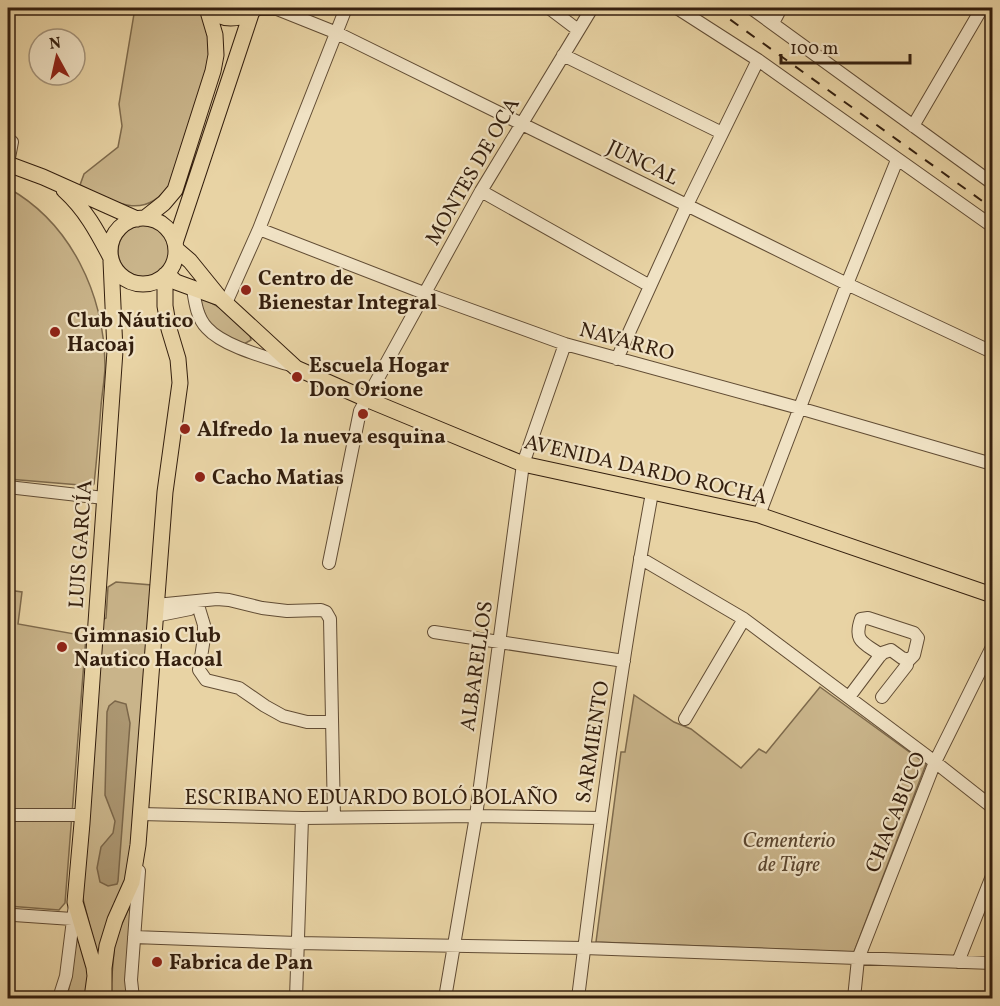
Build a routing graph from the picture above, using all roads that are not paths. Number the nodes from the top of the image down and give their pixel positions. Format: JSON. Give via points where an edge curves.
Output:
{"nodes":[{"id":1,"x":208,"y":8,"type":"edge"},
{"id":2,"x":276,"y":8,"type":"edge"},
{"id":3,"x":346,"y":8,"type":"edge"},
{"id":4,"x":549,"y":8,"type":"edge"},
{"id":5,"x":592,"y":8,"type":"edge"},
{"id":6,"x":677,"y":8,"type":"edge"},
{"id":7,"x":751,"y":8,"type":"edge"},
{"id":8,"x":781,"y":8,"type":"edge"},
{"id":9,"x":982,"y":8,"type":"edge"},
{"id":10,"x":255,"y":9,"type":"edge"},
{"id":11,"x":773,"y":23,"type":"junction"},
{"id":12,"x":578,"y":30,"type":"junction"},
{"id":13,"x":337,"y":33,"type":"junction"},
{"id":14,"x":563,"y":55,"type":"junction"},
{"id":15,"x":758,"y":60,"type":"junction"},
{"id":16,"x":521,"y":124,"type":"junction"},
{"id":17,"x":913,"y":126,"type":"junction"},
{"id":18,"x":722,"y":133,"type":"junction"},
{"id":19,"x":12,"y":142,"type":"dead end"},
{"id":20,"x":897,"y":160,"type":"junction"},
{"id":21,"x":8,"y":164,"type":"edge"},
{"id":22,"x":993,"y":183,"type":"edge"},
{"id":23,"x":58,"y":184,"type":"junction"},
{"id":24,"x":481,"y":191,"type":"junction"},
{"id":25,"x":687,"y":205,"type":"junction"},
{"id":26,"x":141,"y":219,"type":"junction"},
{"id":27,"x":993,"y":226,"type":"edge"},
{"id":28,"x":259,"y":229,"type":"junction"},
{"id":29,"x":176,"y":246,"type":"junction"},
{"id":30,"x":111,"y":259,"type":"junction"},
{"id":31,"x":166,"y":275,"type":"junction"},
{"id":32,"x":846,"y":284,"type":"junction"},
{"id":33,"x":650,"y":286,"type":"junction"},
{"id":34,"x":193,"y":289,"type":"junction"},
{"id":35,"x":424,"y":293,"type":"junction"},
{"id":36,"x":223,"y":301,"type":"junction"},
{"id":37,"x":257,"y":332,"type":"junction"},
{"id":38,"x":565,"y":344,"type":"junction"},
{"id":39,"x":244,"y":349,"type":"junction"},
{"id":40,"x":993,"y":352,"type":"edge"},
{"id":41,"x":617,"y":359,"type":"junction"},
{"id":42,"x":296,"y":368,"type":"junction"},
{"id":43,"x":366,"y":399,"type":"junction"},
{"id":44,"x":799,"y":408,"type":"junction"},
{"id":45,"x":523,"y":464,"type":"junction"},
{"id":46,"x":993,"y":464,"type":"edge"},
{"id":47,"x":8,"y":487,"type":"edge"},
{"id":48,"x":652,"y":493,"type":"junction"},
{"id":49,"x":104,"y":498,"type":"junction"},
{"id":50,"x":759,"y":515,"type":"junction"},
{"id":51,"x":640,"y":558,"type":"junction"},
{"id":52,"x":328,"y":563,"type":"dead end"},
{"id":53,"x":993,"y":595,"type":"edge"},
{"id":54,"x":201,"y":603,"type":"junction"},
{"id":55,"x":155,"y":610,"type":"junction"},
{"id":56,"x":744,"y":620,"type":"junction"},
{"id":57,"x":434,"y":632,"type":"dead end"},
{"id":58,"x":498,"y":642,"type":"junction"},
{"id":59,"x":993,"y":647,"type":"edge"},
{"id":60,"x":881,"y":654,"type":"junction"},
{"id":61,"x":906,"y":660,"type":"junction"},
{"id":62,"x":624,"y":661,"type":"junction"},
{"id":63,"x":849,"y":697,"type":"junction"},
{"id":64,"x":882,"y":697,"type":"dead end"},
{"id":65,"x":685,"y":719,"type":"dead end"},
{"id":66,"x":331,"y":722,"type":"junction"},
{"id":67,"x":935,"y":762,"type":"junction"},
{"id":68,"x":993,"y":807,"type":"edge"},
{"id":69,"x":140,"y":814,"type":"junction"},
{"id":70,"x":83,"y":815,"type":"junction"},
{"id":71,"x":8,"y":816,"type":"edge"},
{"id":72,"x":476,"y":816,"type":"junction"},
{"id":73,"x":302,"y":818,"type":"junction"},
{"id":74,"x":334,"y":818,"type":"junction"},
{"id":75,"x":601,"y":818,"type":"junction"},
{"id":76,"x":138,"y":845,"type":"junction"},
{"id":77,"x":993,"y":876,"type":"edge"},
{"id":78,"x":75,"y":902,"type":"junction"},
{"id":79,"x":14,"y":915,"type":"dead end"},
{"id":80,"x":72,"y":919,"type":"junction"},
{"id":81,"x":134,"y":937,"type":"junction"},
{"id":82,"x":297,"y":943,"type":"junction"},
{"id":83,"x":455,"y":945,"type":"junction"},
{"id":84,"x":584,"y":948,"type":"junction"},
{"id":85,"x":858,"y":959,"type":"junction"},
{"id":86,"x":958,"y":962,"type":"junction"},
{"id":87,"x":993,"y":963,"type":"edge"},
{"id":88,"x":59,"y":999,"type":"edge"},
{"id":89,"x":92,"y":999,"type":"edge"},
{"id":90,"x":104,"y":999,"type":"edge"},
{"id":91,"x":133,"y":999,"type":"edge"},
{"id":92,"x":296,"y":999,"type":"edge"},
{"id":93,"x":446,"y":999,"type":"edge"},
{"id":94,"x":579,"y":999,"type":"edge"},
{"id":95,"x":854,"y":999,"type":"edge"}],
"edges":[{"from":1,"to":10,"type":"main road","via":[[228,18]]},
{"from":1,"to":26,"type":"main road","via":[[215,36],[213,71],[175,190]]},
{"from":2,"to":10,"type":"street","name":"JUNCAL"},
{"from":2,"to":13,"type":"street","name":"JUNCAL"},
{"from":3,"to":13,"type":"street"},
{"from":4,"to":12,"type":"street"},
{"from":5,"to":12,"type":"street","name":"MONTES DE OCA"},
{"from":6,"to":15,"type":"street"},
{"from":7,"to":11,"type":"street"},
{"from":8,"to":11,"type":"street"},
{"from":9,"to":17,"type":"street"},
{"from":10,"to":29,"type":"main road"},
{"from":11,"to":17,"type":"street"},
{"from":12,"to":14,"type":"street","name":"MONTES DE OCA"},
{"from":13,"to":16,"type":"street","name":"JUNCAL"},
{"from":13,"to":28,"type":"street"},
{"from":14,"to":16,"type":"street","name":"MONTES DE OCA"},
{"from":14,"to":18,"type":"street"},
{"from":15,"to":18,"type":"street"},
{"from":15,"to":20,"type":"street"},
{"from":16,"to":24,"type":"street","name":"MONTES DE OCA"},
{"from":16,"to":25,"type":"street","name":"JUNCAL"},
{"from":17,"to":22,"type":"street"},
{"from":18,"to":25,"type":"street"},
{"from":19,"to":21,"type":"street"},
{"from":20,"to":27,"type":"street"},
{"from":20,"to":32,"type":"street"},
{"from":21,"to":23,"type":"main road"},
{"from":23,"to":26,"type":"main road"},
{"from":23,"to":30,"type":"main road","name":"LUIS GARCÍA","via":[[95,226]]},
{"from":24,"to":33,"type":"street"},
{"from":24,"to":35,"type":"street","name":"MONTES DE OCA"},
{"from":25,"to":32,"type":"street","name":"JUNCAL"},
{"from":25,"to":33,"type":"street"},
{"from":26,"to":29,"type":"main road","via":[[165,226]]},
{"from":26,"to":30,"type":"main road","via":[[117,232]]},
{"from":28,"to":35,"type":"street","name":"NAVARRO"},
{"from":28,"to":36,"type":"street"},
{"from":29,"to":31,"type":"main road","via":[[173,265]]},
{"from":29,"to":36,"type":"main road","name":"AVENIDA DARDO ROCHA"},
{"from":30,"to":31,"type":"main road","via":[[121,275],[134,282],[150,283]]},
{"from":30,"to":49,"type":"main road","name":"LUIS GARCÍA","via":[[115,351]]},
{"from":31,"to":34,"type":"main road","name":"AVENIDA DARDO ROCHA"},
{"from":31,"to":55,"type":"main road","via":[[165,306],[180,383]]},
{"from":32,"to":40,"type":"street","name":"JUNCAL"},
{"from":32,"to":44,"type":"street"},
{"from":33,"to":41,"type":"street"},
{"from":34,"to":36,"type":"main road","name":"AVENIDA DARDO ROCHA"},
{"from":34,"to":39,"type":"street","name":"AVENIDA DARDO ROCHA","via":[[198,312],[207,328]]},
{"from":35,"to":38,"type":"street","name":"NAVARRO"},
{"from":35,"to":43,"type":"street","name":"MONTES DE OCA"},
{"from":36,"to":37,"type":"main road","name":"AVENIDA DARDO ROCHA"},
{"from":37,"to":39,"type":"street"},
{"from":37,"to":42,"type":"main road","name":"AVENIDA DARDO ROCHA"},
{"from":38,"to":41,"type":"street","name":"NAVARRO"},
{"from":38,"to":45,"type":"street","name":"ALBARELLOS"},
{"from":39,"to":42,"type":"street","name":"AVENIDA DARDO ROCHA"},
{"from":41,"to":44,"type":"street","name":"NAVARRO"},
{"from":42,"to":43,"type":"main road","name":"AVENIDA DARDO ROCHA"},
{"from":43,"to":45,"type":"main road","name":"AVENIDA DARDO ROCHA"},
{"from":43,"to":52,"type":"street","name":"MONTES DE OCA","via":[[360,411]]},
{"from":44,"to":46,"type":"street","name":"NAVARRO"},
{"from":44,"to":50,"type":"street"},
{"from":45,"to":48,"type":"main road","name":"AVENIDA DARDO ROCHA"},
{"from":45,"to":58,"type":"street","name":"ALBARELLOS"},
{"from":47,"to":49,"type":"street"},
{"from":48,"to":50,"type":"main road","name":"AVENIDA DARDO ROCHA"},
{"from":48,"to":51,"type":"street","name":"SARMIENTO"},
{"from":49,"to":70,"type":"main road","name":"LUIS GARCÍA"},
{"from":50,"to":53,"type":"main road","name":"AVENIDA DARDO ROCHA"},
{"from":51,"to":56,"type":"street"},
{"from":51,"to":62,"type":"street","name":"SARMIENTO"},
{"from":54,"to":55,"type":"street"},
{"from":54,"to":66,"type":"street","via":[[204,638],[199,670],[206,680],[239,688],[283,716]]},
{"from":54,"to":66,"type":"street","via":[[223,599],[262,608],[326,612],[330,619]]},
{"from":55,"to":69,"type":"main road"},
{"from":56,"to":63,"type":"street"},
{"from":56,"to":65,"type":"street"},
{"from":57,"to":58,"type":"street"},
{"from":58,"to":62,"type":"street"},
{"from":58,"to":72,"type":"street","name":"ALBARELLOS"},
{"from":59,"to":67,"type":"street","name":"CHACABUCO"},
{"from":60,"to":61,"type":"street","via":[[891,650]]},
{"from":60,"to":61,"type":"street","via":[[858,636],[864,618],[916,635],[914,655]]},
{"from":60,"to":63,"type":"street"},
{"from":61,"to":64,"type":"street","via":[[907,665]]},
{"from":62,"to":75,"type":"street","name":"SARMIENTO"},
{"from":63,"to":67,"type":"street"},
{"from":66,"to":74,"type":"street"},
{"from":67,"to":68,"type":"street"},
{"from":67,"to":85,"type":"street","name":"CHACABUCO"},
{"from":69,"to":73,"type":"street","name":"ESCRIBANO EDUARDO BOLÓ BOLAÑO"},
{"from":69,"to":76,"type":"main road"},
{"from":70,"to":71,"type":"street"},
{"from":70,"to":78,"type":"main road","name":"LUIS GARCÍA"},
{"from":72,"to":74,"type":"street","name":"ESCRIBANO EDUARDO BOLÓ BOLAÑO"},
{"from":72,"to":75,"type":"street","name":"ESCRIBANO EDUARDO BOLÓ BOLAÑO"},
{"from":72,"to":83,"type":"street","name":"ALBARELLOS"},
{"from":73,"to":74,"type":"street","name":"ESCRIBANO EDUARDO BOLÓ BOLAÑO"},
{"from":73,"to":82,"type":"street"},
{"from":75,"to":84,"type":"street","name":"SARMIENTO"},
{"from":76,"to":81,"type":"street"},
{"from":76,"to":90,"type":"main road","via":[[132,882],[107,945]]},
{"from":77,"to":86,"type":"street"},
{"from":78,"to":80,"type":"street","name":"LUIS GARCÍA"},
{"from":78,"to":89,"type":"main road","name":"LUIS GARCÍA","via":[[94,967]]},
{"from":79,"to":80,"type":"street"},
{"from":80,"to":88,"type":"street","name":"LUIS GARCÍA","via":[[66,976]]},
{"from":81,"to":82,"type":"street"},
{"from":81,"to":91,"type":"street"},
{"from":82,"to":83,"type":"street"},
{"from":82,"to":92,"type":"street"},
{"from":83,"to":84,"type":"street"},
{"from":83,"to":93,"type":"street","name":"ALBARELLOS"},
{"from":84,"to":85,"type":"street"},
{"from":84,"to":94,"type":"street","name":"SARMIENTO"},
{"from":85,"to":86,"type":"street"},
{"from":85,"to":95,"type":"street","name":"CHACABUCO"},
{"from":86,"to":87,"type":"street"}]}
